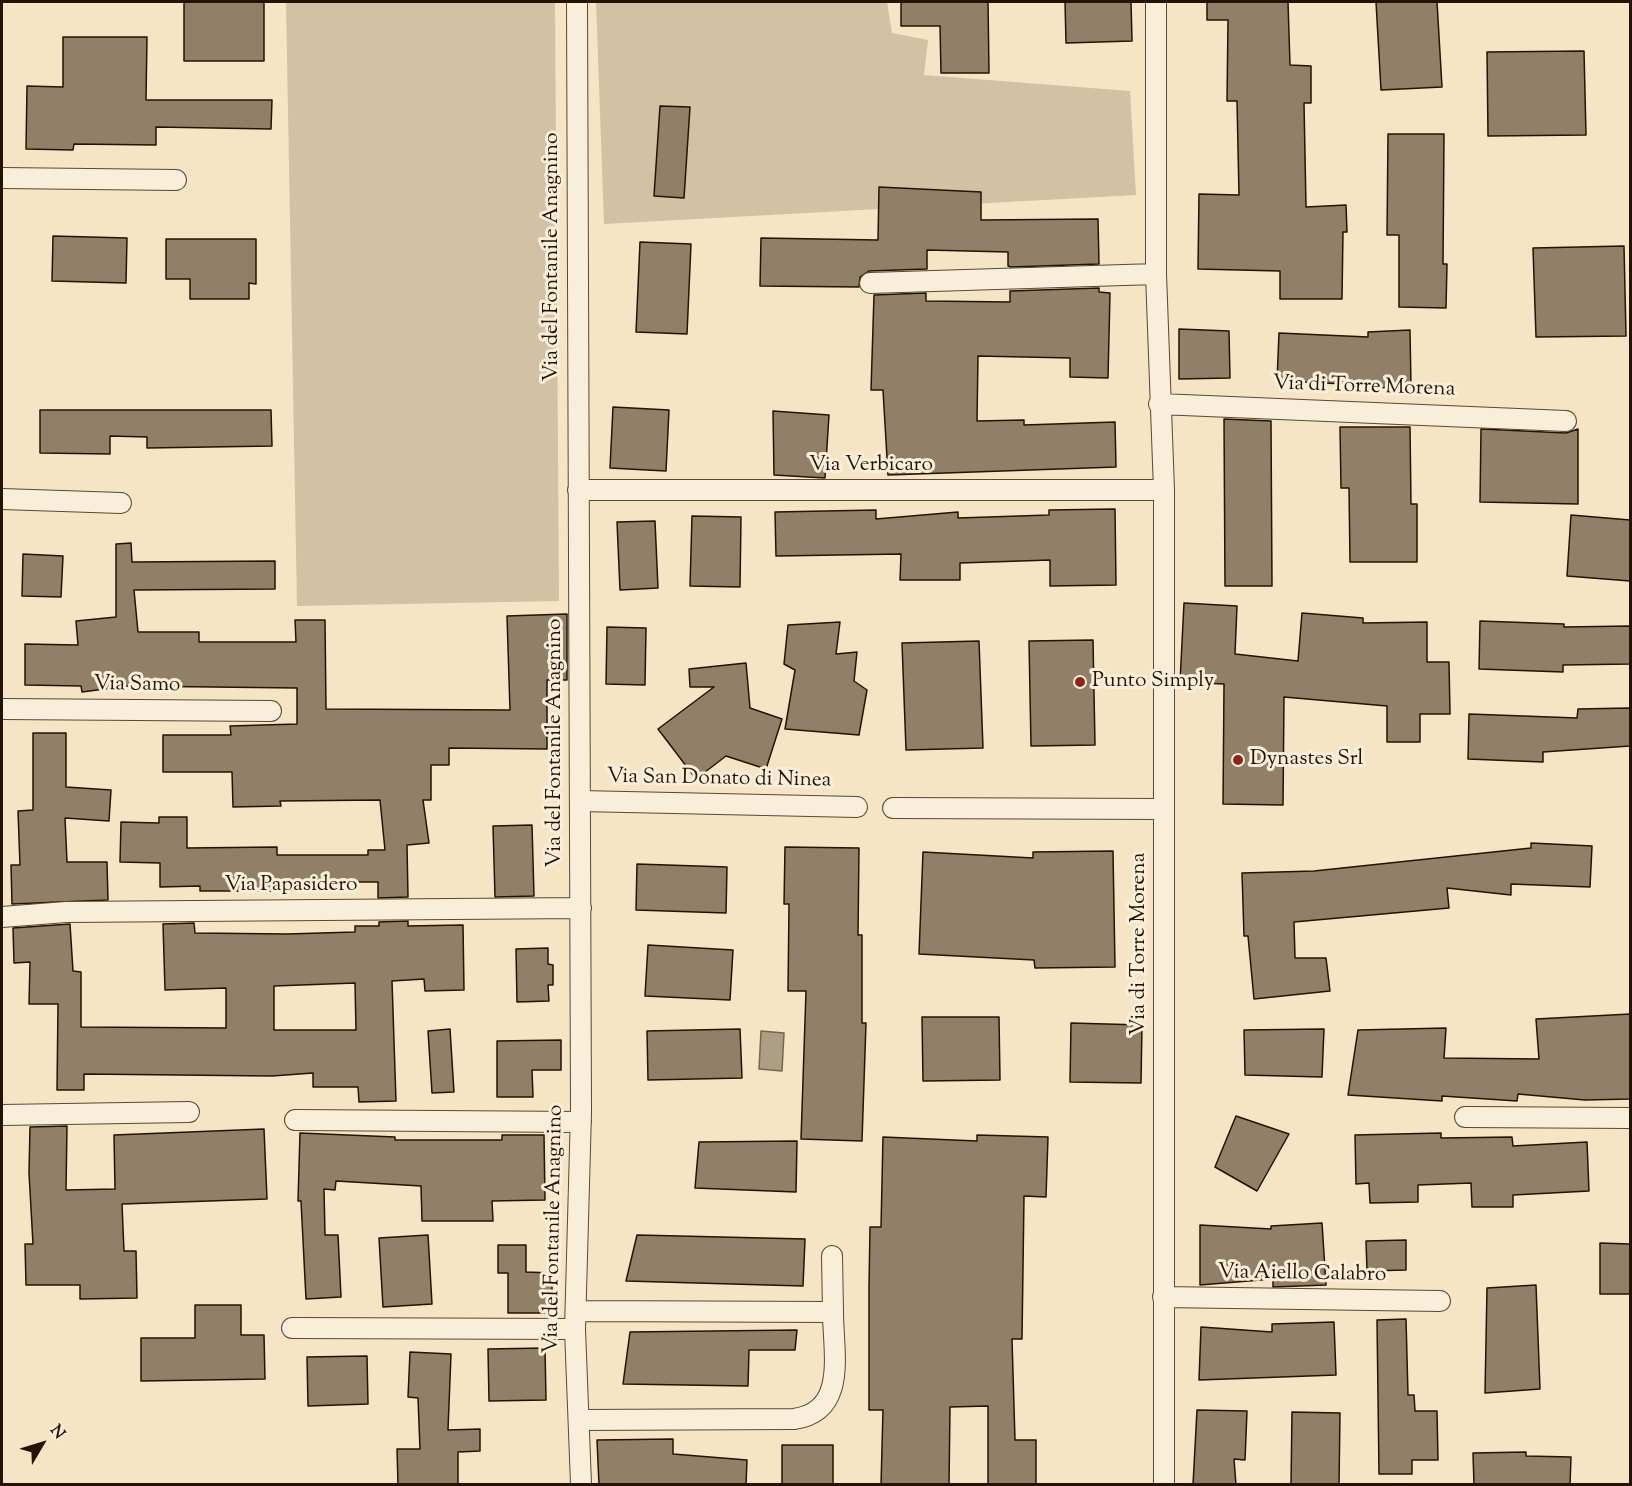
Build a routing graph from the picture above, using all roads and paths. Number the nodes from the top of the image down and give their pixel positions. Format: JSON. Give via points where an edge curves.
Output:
{"nodes":[{"id":1,"x":577,"y":2,"type":"edge"},
{"id":2,"x":1156,"y":2,"type":"edge"},
{"id":3,"x":2,"y":178,"type":"edge"},
{"id":4,"x":176,"y":180,"type":"dead end"},
{"id":5,"x":1156,"y":273,"type":"junction"},
{"id":6,"x":870,"y":283,"type":"dead end"},
{"id":7,"x":1159,"y":404,"type":"junction"},
{"id":8,"x":1566,"y":421,"type":"dead end"},
{"id":9,"x":578,"y":490,"type":"junction"},
{"id":10,"x":1164,"y":490,"type":"junction"},
{"id":11,"x":2,"y":499,"type":"edge"},
{"id":12,"x":122,"y":503,"type":"dead end"},
{"id":13,"x":2,"y":709,"type":"edge"},
{"id":14,"x":271,"y":711,"type":"dead end"},
{"id":15,"x":580,"y":801,"type":"junction"},
{"id":16,"x":857,"y":807,"type":"dead end"},
{"id":17,"x":893,"y":808,"type":"dead end"},
{"id":18,"x":1164,"y":809,"type":"junction"},
{"id":19,"x":581,"y":908,"type":"junction"},
{"id":20,"x":2,"y":917,"type":"edge"},
{"id":21,"x":189,"y":1112,"type":"dead end"},
{"id":22,"x":2,"y":1115,"type":"edge"},
{"id":23,"x":1465,"y":1117,"type":"dead end"},
{"id":24,"x":1630,"y":1118,"type":"edge"},
{"id":25,"x":296,"y":1120,"type":"dead end"},
{"id":26,"x":581,"y":1122,"type":"junction"},
{"id":27,"x":832,"y":1256,"type":"dead end"},
{"id":28,"x":1163,"y":1297,"type":"junction"},
{"id":29,"x":1440,"y":1301,"type":"dead end"},
{"id":30,"x":833,"y":1312,"type":"junction"},
{"id":31,"x":576,"y":1320,"type":"junction"},
{"id":32,"x":292,"y":1328,"type":"dead end"},
{"id":33,"x":579,"y":1420,"type":"junction"},
{"id":34,"x":581,"y":1485,"type":"edge"},
{"id":35,"x":1164,"y":1485,"type":"edge"}],
"edges":[{"from":1,"to":9,"type":"street","name":"Via del Fontanile Anagnino"},
{"from":2,"to":5,"type":"street","name":"Via di Torre Morena"},
{"from":3,"to":4,"type":"street"},
{"from":5,"to":6,"type":"street"},
{"from":5,"to":7,"type":"street","name":"Via di Torre Morena"},
{"from":7,"to":8,"type":"street","name":"Via di Torre Morena"},
{"from":7,"to":10,"type":"street","name":"Via di Torre Morena"},
{"from":9,"to":10,"type":"street","name":"Via Verbicaro"},
{"from":9,"to":15,"type":"street","name":"Via del Fontanile Anagnino"},
{"from":10,"to":18,"type":"street","name":"Via di Torre Morena"},
{"from":11,"to":12,"type":"street"},
{"from":13,"to":14,"type":"street","name":"Via Samo"},
{"from":15,"to":16,"type":"street","name":"Via San Donato di Ninea"},
{"from":15,"to":19,"type":"street","name":"Via del Fontanile Anagnino"},
{"from":17,"to":18,"type":"street"},
{"from":18,"to":28,"type":"street","name":"Via di Torre Morena"},
{"from":19,"to":20,"type":"street","name":"Via Papasidero","via":[[66,912]]},
{"from":19,"to":26,"type":"street","name":"Via del Fontanile Anagnino"},
{"from":21,"to":22,"type":"street"},
{"from":23,"to":24,"type":"street"},
{"from":25,"to":26,"type":"street"},
{"from":26,"to":31,"type":"street","name":"Via del Fontanile Anagnino"},
{"from":27,"to":30,"type":"street"},
{"from":28,"to":29,"type":"street","name":"Via Aiello Calabro"},
{"from":28,"to":35,"type":"street","name":"Via di Torre Morena"},
{"from":30,"to":31,"type":"street"},
{"from":30,"to":33,"type":"street","via":[[832,1388],[822,1408],[808,1416]]},
{"from":31,"to":32,"type":"street"},
{"from":31,"to":33,"type":"street","name":"Via del Fontanile Anagnino"},
{"from":33,"to":34,"type":"street","name":"Via del Fontanile Anagnino"}]}
